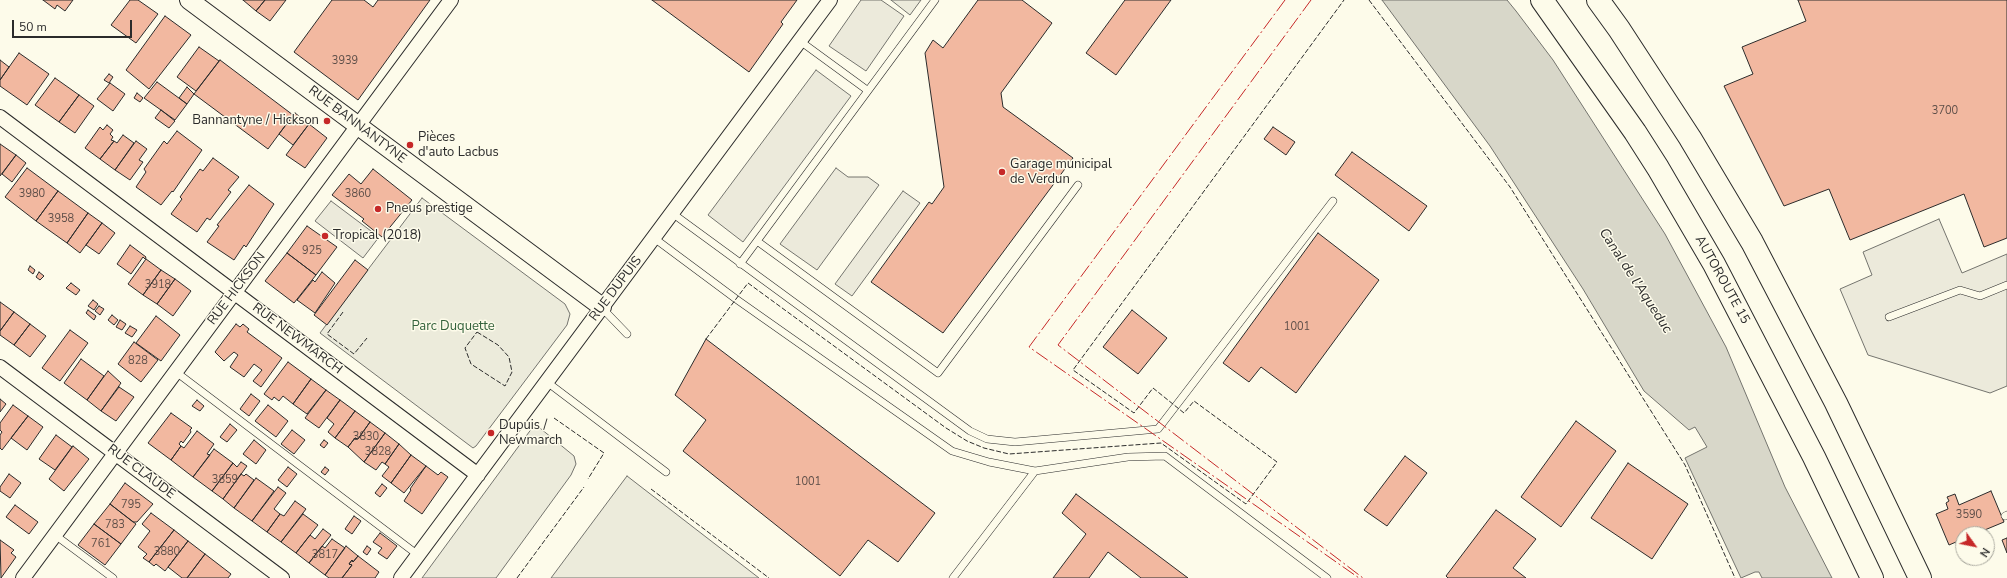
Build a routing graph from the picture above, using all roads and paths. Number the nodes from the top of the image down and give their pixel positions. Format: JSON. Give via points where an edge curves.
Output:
{"nodes":[{"id":1,"x":189,"y":0,"type":"edge"},
{"id":2,"x":452,"y":0,"type":"edge"},
{"id":3,"x":830,"y":0,"type":"edge"},
{"id":4,"x":936,"y":0,"type":"edge"},
{"id":5,"x":1542,"y":0,"type":"edge"},
{"id":6,"x":1598,"y":0,"type":"edge"},
{"id":7,"x":1605,"y":0,"type":"edge"},
{"id":8,"x":1619,"y":29,"type":"junction"},
{"id":9,"x":800,"y":41,"type":"junction"},
{"id":10,"x":867,"y":90,"type":"junction"},
{"id":11,"x":0,"y":117,"type":"edge"},
{"id":12,"x":358,"y":126,"type":"junction"},
{"id":13,"x":1078,"y":185,"type":"dead end"},
{"id":14,"x":1334,"y":201,"type":"dead end"},
{"id":15,"x":672,"y":213,"type":"junction"},
{"id":16,"x":654,"y":238,"type":"junction"},
{"id":17,"x":757,"y":241,"type":"junction"},
{"id":18,"x":740,"y":264,"type":"junction"},
{"id":19,"x":2007,"y":285,"type":"edge"},
{"id":20,"x":235,"y":292,"type":"junction"},
{"id":21,"x":602,"y":307,"type":"junction"},
{"id":22,"x":1889,"y":317,"type":"dead end"},
{"id":23,"x":627,"y":334,"type":"dead end"},
{"id":24,"x":0,"y":367,"type":"edge"},
{"id":25,"x":176,"y":372,"type":"junction"},
{"id":26,"x":547,"y":382,"type":"junction"},
{"id":27,"x":116,"y":453,"type":"junction"},
{"id":28,"x":1035,"y":470,"type":"junction"},
{"id":29,"x":666,"y":472,"type":"dead end"},
{"id":30,"x":478,"y":475,"type":"junction"},
{"id":31,"x":55,"y":535,"type":"junction"},
{"id":32,"x":418,"y":555,"type":"junction"},
{"id":33,"x":23,"y":578,"type":"edge"},
{"id":34,"x":113,"y":578,"type":"edge"},
{"id":35,"x":282,"y":578,"type":"edge"},
{"id":36,"x":401,"y":578,"type":"edge"},
{"id":37,"x":953,"y":578,"type":"edge"},
{"id":38,"x":1327,"y":578,"type":"edge"},
{"id":39,"x":1872,"y":578,"type":"edge"},
{"id":40,"x":1920,"y":578,"type":"edge"}],
"edges":[{"from":1,"to":12,"type":"street","name":"RUE BANNANTYNE"},
{"from":2,"to":12,"type":"street","name":"RUE HICKSON"},
{"from":3,"to":9,"type":"street","name":"RUE DUPUIS"},
{"from":4,"to":10,"type":"lane"},
{"from":5,"to":39,"type":"highway","name":"AUTOROUTE 15","via":[[1635,132],[1714,264],[1791,410]]},
{"from":6,"to":8,"type":"highway"},
{"from":7,"to":8,"type":"highway"},
{"from":8,"to":40,"type":"highway","via":[[1690,138],[1756,249],[1836,403]]},
{"from":9,"to":10,"type":"lane"},
{"from":9,"to":15,"type":"street","name":"RUE DUPUIS"},
{"from":10,"to":17,"type":"lane"},
{"from":11,"to":20,"type":"street","name":"RUE NEWMARCH"},
{"from":12,"to":20,"type":"street","name":"RUE HICKSON"},
{"from":12,"to":21,"type":"street","name":"RUE BANNANTYNE"},
{"from":13,"to":17,"type":"lane","via":[[938,373]]},
{"from":14,"to":18,"type":"lane","via":[[1158,429],[1015,442],[987,439],[970,431]]},
{"from":15,"to":16,"type":"street","name":"RUE DUPUIS"},
{"from":15,"to":18,"type":"lane"},
{"from":16,"to":21,"type":"street","name":"RUE DUPUIS"},
{"from":16,"to":28,"type":"lane","via":[[952,451],[989,462]]},
{"from":17,"to":18,"type":"lane"},
{"from":19,"to":22,"type":"lane","via":[[1980,296],[1960,290]]},
{"from":20,"to":25,"type":"street","name":"RUE HICKSON"},
{"from":20,"to":30,"type":"street","name":"RUE NEWMARCH"},
{"from":21,"to":23,"type":"lane"},
{"from":21,"to":26,"type":"street","name":"RUE DUPUIS"},
{"from":24,"to":27,"type":"street","name":"RUE CLAUDE"},
{"from":25,"to":27,"type":"street","name":"RUE HICKSON"},
{"from":25,"to":32,"type":"lane"},
{"from":26,"to":29,"type":"lane"},
{"from":26,"to":30,"type":"street","name":"RUE DUPUIS"},
{"from":27,"to":31,"type":"street","name":"RUE HICKSON"},
{"from":27,"to":35,"type":"street","name":"RUE CLAUDE"},
{"from":28,"to":37,"type":"lane"},
{"from":28,"to":38,"type":"lane","via":[[1128,457],[1166,456]]},
{"from":30,"to":32,"type":"street","name":"RUE DUPUIS"},
{"from":31,"to":33,"type":"street","name":"RUE HICKSON"},
{"from":31,"to":34,"type":"lane"},
{"from":32,"to":36,"type":"street","name":"RUE DUPUIS"}]}
